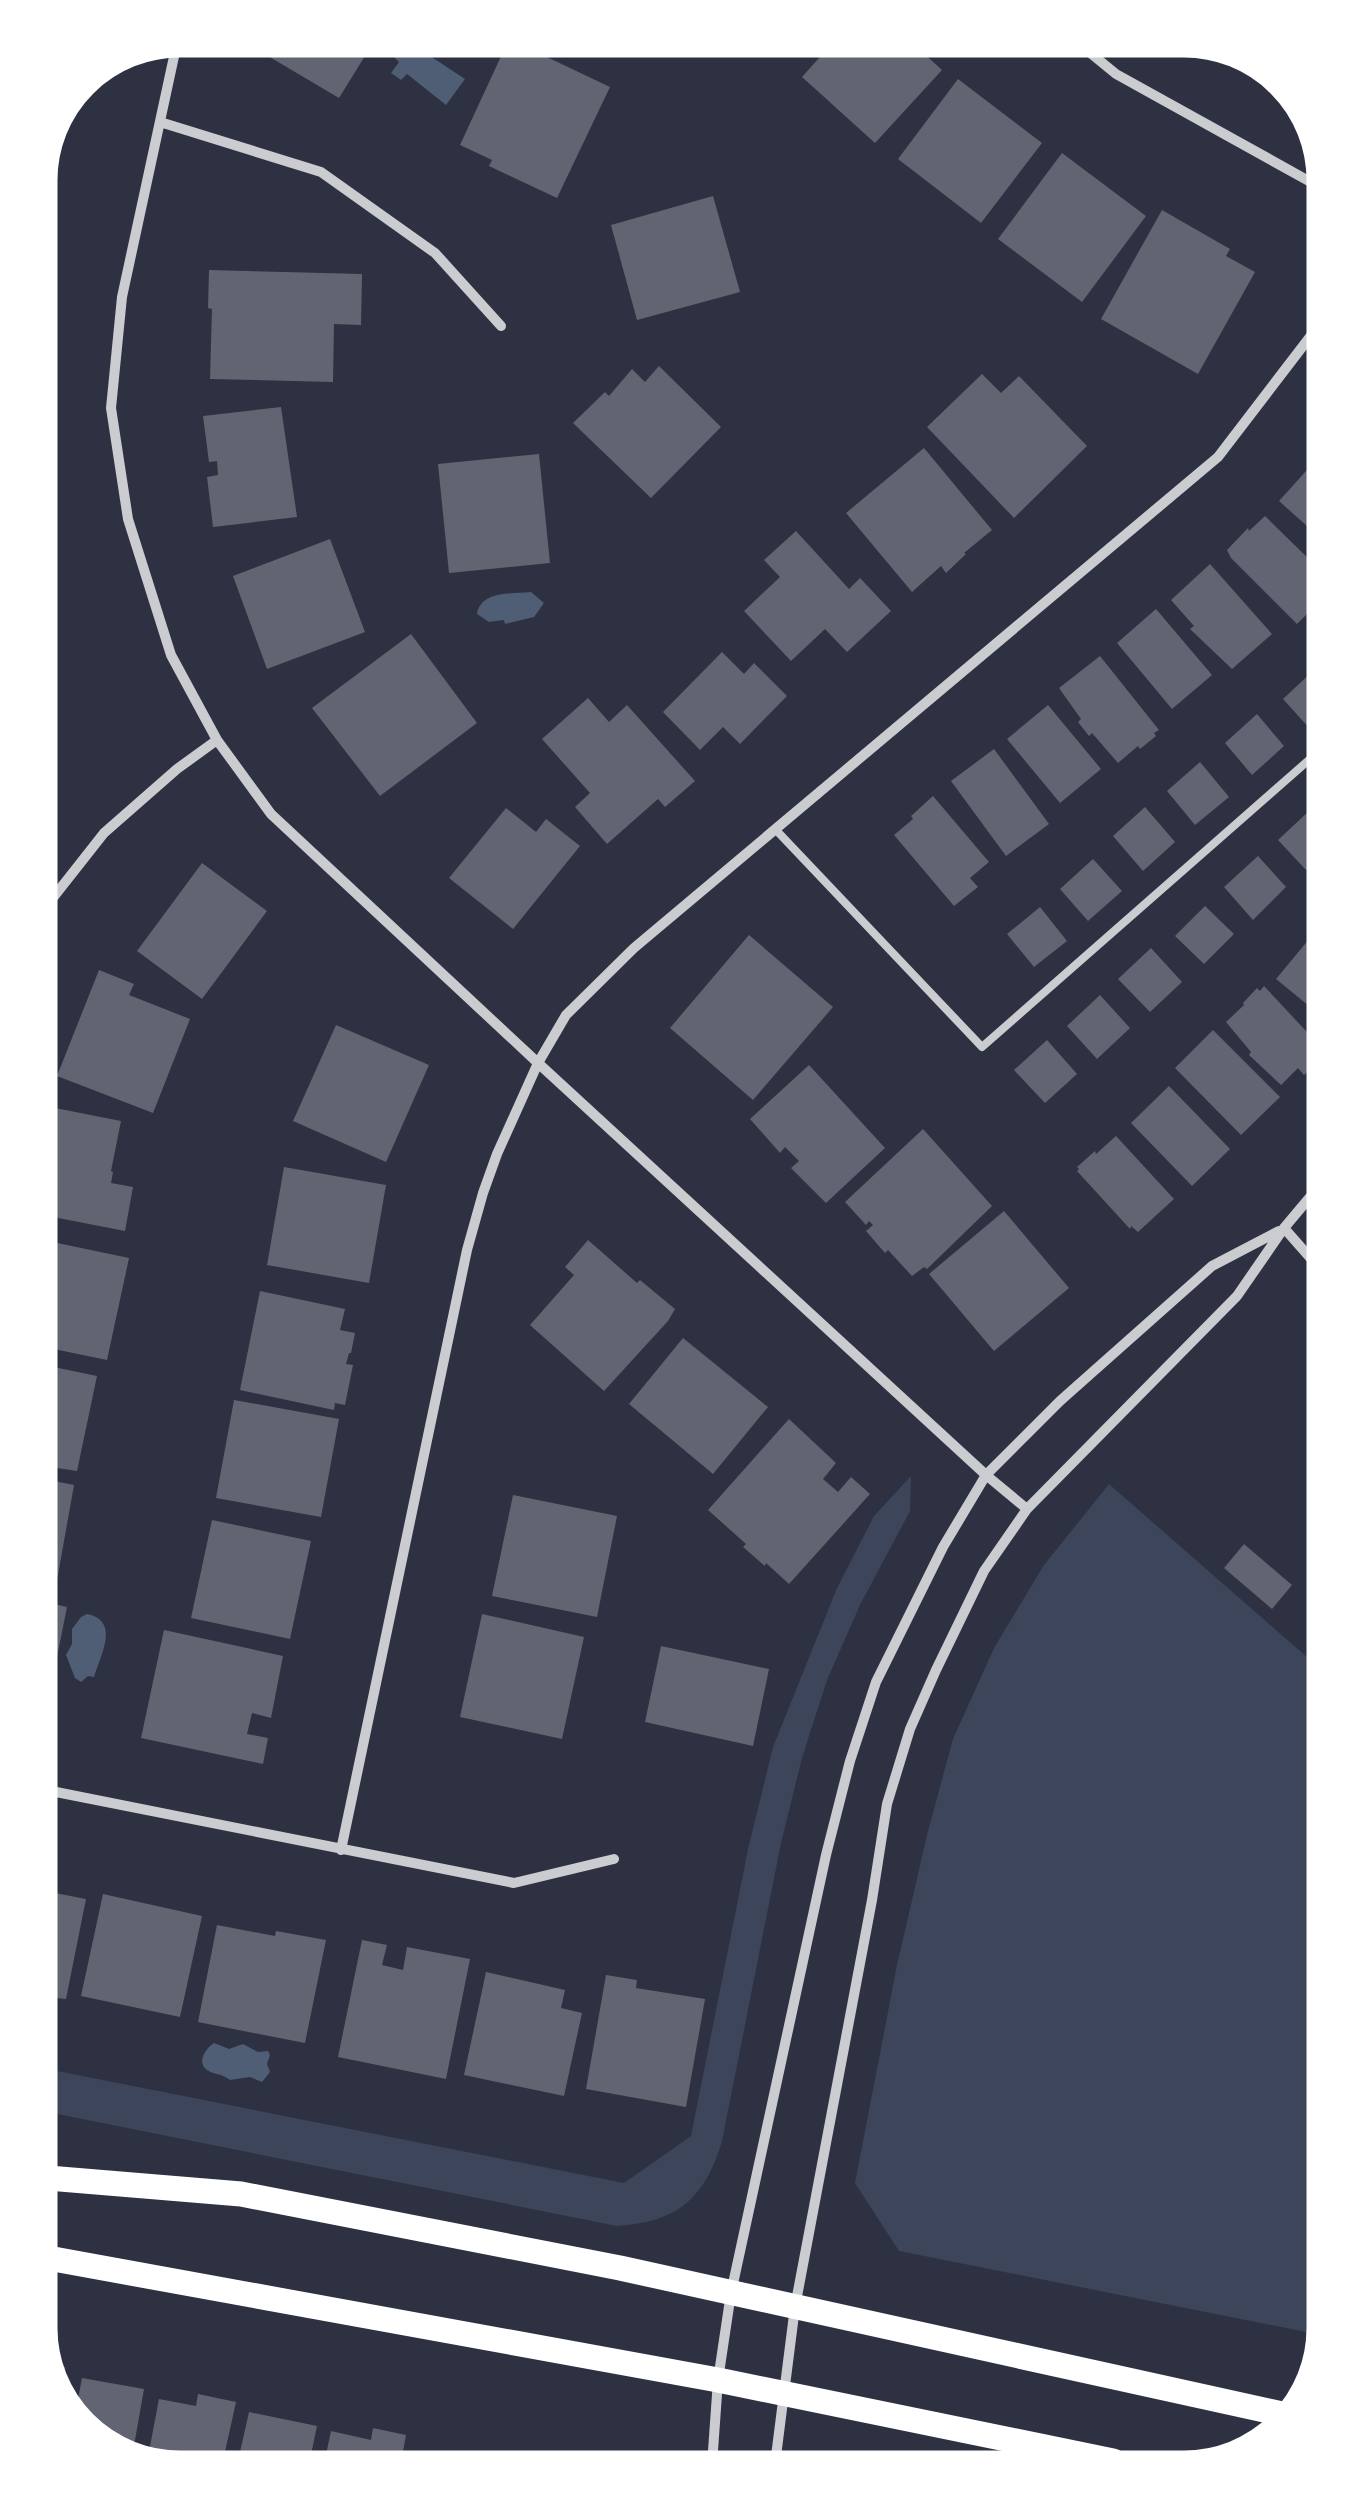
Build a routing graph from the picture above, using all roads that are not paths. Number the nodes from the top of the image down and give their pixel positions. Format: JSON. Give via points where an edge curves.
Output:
{"nodes":[{"id":1,"x":174,"y":55,"type":"edge"},
{"id":2,"x":1093,"y":55,"type":"edge"},
{"id":3,"x":160,"y":122,"type":"junction"},
{"id":4,"x":1309,"y":182,"type":"edge"},
{"id":5,"x":501,"y":326,"type":"dead end"},
{"id":6,"x":1309,"y":338,"type":"edge"},
{"id":7,"x":217,"y":740,"type":"junction"},
{"id":8,"x":1309,"y":760,"type":"edge"},
{"id":9,"x":776,"y":830,"type":"junction"},
{"id":10,"x":55,"y":896,"type":"edge"},
{"id":11,"x":538,"y":1063,"type":"junction"},
{"id":12,"x":1309,"y":1197,"type":"edge"},
{"id":13,"x":1284,"y":1228,"type":"junction"},
{"id":14,"x":1309,"y":1256,"type":"edge"},
{"id":15,"x":986,"y":1474,"type":"junction"},
{"id":16,"x":1027,"y":1509,"type":"junction"},
{"id":17,"x":55,"y":1792,"type":"edge"},
{"id":18,"x":342,"y":1850,"type":"junction"},
{"id":19,"x":614,"y":1859,"type":"dead end"},
{"id":20,"x":55,"y":2179,"type":"edge"},
{"id":21,"x":55,"y":2259,"type":"edge"},
{"id":22,"x":731,"y":2293,"type":"junction"},
{"id":23,"x":796,"y":2307,"type":"junction"},
{"id":24,"x":718,"y":2380,"type":"junction"},
{"id":25,"x":783,"y":2393,"type":"junction"},
{"id":26,"x":1275,"y":2412,"type":"edge"},
{"id":27,"x":713,"y":2453,"type":"edge"},
{"id":28,"x":776,"y":2453,"type":"edge"},
{"id":29,"x":1074,"y":2453,"type":"edge"}],
"edges":[{"from":1,"to":3,"type":"street"},
{"from":2,"to":4,"type":"street"},
{"from":3,"to":5,"type":"street","via":[[322,172],[435,253]]},
{"from":3,"to":7,"type":"street","via":[[122,297],[111,408],[133,536],[171,655]]},
{"from":6,"to":9,"type":"street","via":[[1218,456]]},
{"from":7,"to":10,"type":"street","via":[[104,833]]},
{"from":7,"to":11,"type":"street","via":[[271,814]]},
{"from":8,"to":9,"type":"lane","via":[[982,1047]]},
{"from":9,"to":11,"type":"street","via":[[566,1014]]},
{"from":11,"to":15,"type":"street"},
{"from":11,"to":18,"type":"street","via":[[497,1154],[467,1250]]},
{"from":12,"to":13,"type":"street"},
{"from":13,"to":14,"type":"street"},
{"from":13,"to":15,"type":"street","via":[[1212,1266]]},
{"from":13,"to":16,"type":"street","via":[[1236,1296]]},
{"from":15,"to":16,"type":"street"},
{"from":15,"to":22,"type":"street","via":[[876,1682],[850,1762]]},
{"from":16,"to":23,"type":"street","via":[[984,1571],[936,1670],[887,1804]]},
{"from":17,"to":18,"type":"street"},
{"from":18,"to":19,"type":"street","via":[[514,1884]]},
{"from":20,"to":22,"type":"main road","via":[[240,2194]]},
{"from":21,"to":24,"type":"main road"},
{"from":22,"to":23,"type":"main road"},
{"from":22,"to":24,"type":"street"},
{"from":23,"to":25,"type":"street"},
{"from":23,"to":26,"type":"main road"},
{"from":24,"to":25,"type":"main road"},
{"from":24,"to":27,"type":"street"},
{"from":25,"to":28,"type":"street"},
{"from":25,"to":29,"type":"main road"}]}
